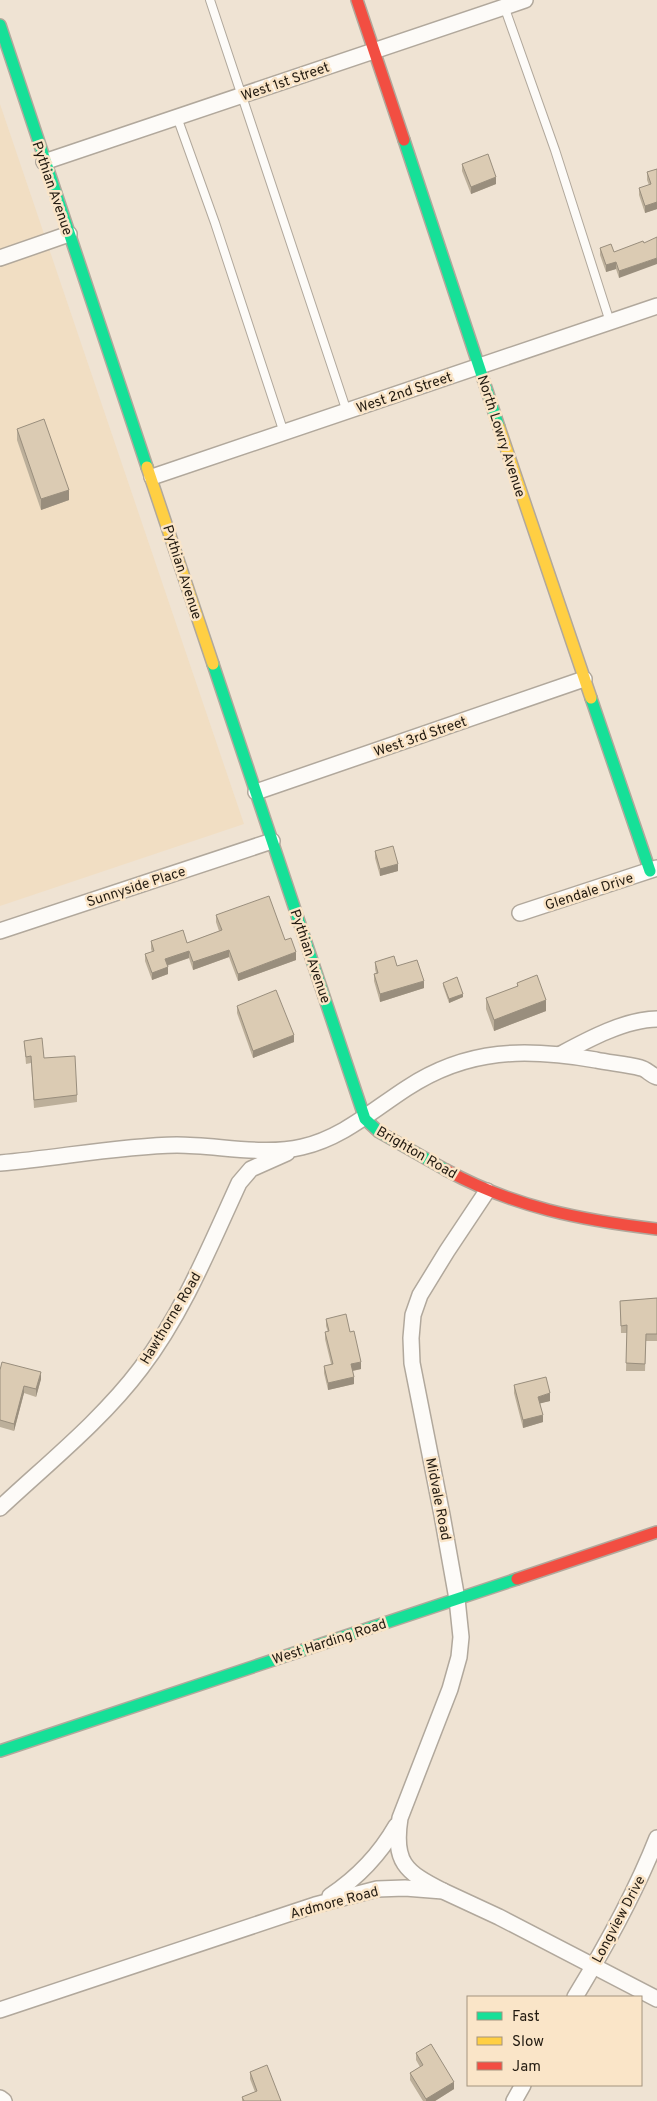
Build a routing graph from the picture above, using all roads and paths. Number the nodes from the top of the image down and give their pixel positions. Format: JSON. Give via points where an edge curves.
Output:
{"nodes":[{"id":1,"x":210,"y":0,"type":"edge"},
{"id":2,"x":357,"y":0,"type":"edge"},
{"id":3,"x":525,"y":0,"type":"edge"},
{"id":4,"x":503,"y":3,"type":"edge"},
{"id":5,"x":0,"y":25,"type":"edge"},
{"id":6,"x":374,"y":51,"type":"junction"},
{"id":7,"x":241,"y":96,"type":"junction"},
{"id":8,"x":177,"y":118,"type":"junction"},
{"id":9,"x":44,"y":162,"type":"junction"},
{"id":10,"x":69,"y":234,"type":"junction"},
{"id":11,"x":0,"y":258,"type":"edge"},
{"id":12,"x":657,"y":306,"type":"edge"},
{"id":13,"x":610,"y":322,"type":"junction"},
{"id":14,"x":479,"y":367,"type":"junction"},
{"id":15,"x":347,"y":412,"type":"junction"},
{"id":16,"x":284,"y":433,"type":"junction"},
{"id":17,"x":152,"y":477,"type":"junction"},
{"id":18,"x":584,"y":679,"type":"junction"},
{"id":19,"x":256,"y":792,"type":"junction"},
{"id":20,"x":272,"y":841,"type":"junction"},
{"id":21,"x":653,"y":869,"type":"edge"},
{"id":22,"x":520,"y":914,"type":"dead end"},
{"id":23,"x":0,"y":931,"type":"edge"},
{"id":24,"x":657,"y":1019,"type":"edge"},
{"id":25,"x":561,"y":1054,"type":"junction"},
{"id":26,"x":657,"y":1077,"type":"edge"},
{"id":27,"x":365,"y":1118,"type":"junction"},
{"id":28,"x":303,"y":1147,"type":"junction"},
{"id":29,"x":0,"y":1163,"type":"edge"},
{"id":30,"x":487,"y":1191,"type":"junction"},
{"id":31,"x":657,"y":1229,"type":"edge"},
{"id":32,"x":0,"y":1508,"type":"edge"},
{"id":33,"x":657,"y":1532,"type":"edge"},
{"id":34,"x":457,"y":1599,"type":"junction"},
{"id":35,"x":0,"y":1750,"type":"edge"},
{"id":36,"x":400,"y":1818,"type":"junction"},
{"id":37,"x":657,"y":1838,"type":"edge"},
{"id":38,"x":443,"y":1891,"type":"junction"},
{"id":39,"x":315,"y":1905,"type":"junction"},
{"id":40,"x":593,"y":1966,"type":"junction"},
{"id":41,"x":576,"y":1996,"type":"edge"},
{"id":42,"x":657,"y":1999,"type":"edge"},
{"id":43,"x":0,"y":2010,"type":"edge"},
{"id":44,"x":0,"y":2098,"type":"edge"},
{"id":45,"x":4,"y":2101,"type":"edge"}],
"edges":[{"from":1,"to":7,"type":"lane"},
{"from":2,"to":6,"type":"street","name":"North Lowry Avenue"},
{"from":3,"to":4,"type":"street","name":"West 1st Street"},
{"from":4,"to":6,"type":"street","name":"West 1st Street"},
{"from":4,"to":13,"type":"lane","via":[[555,150]]},
{"from":5,"to":9,"type":"street","name":"Pythian Avenue"},
{"from":6,"to":7,"type":"street","name":"West 1st Street"},
{"from":6,"to":14,"type":"street","name":"North Lowry Avenue"},
{"from":7,"to":8,"type":"street","name":"West 1st Street"},
{"from":7,"to":15,"type":"lane"},
{"from":8,"to":9,"type":"street","name":"West 1st Street"},
{"from":8,"to":16,"type":"lane"},
{"from":9,"to":10,"type":"street","name":"Pythian Avenue"},
{"from":10,"to":11,"type":"street"},
{"from":10,"to":17,"type":"street","name":"Pythian Avenue"},
{"from":12,"to":13,"type":"street","name":"West 2nd Street"},
{"from":13,"to":14,"type":"street","name":"West 2nd Street"},
{"from":14,"to":15,"type":"street","name":"West 2nd Street"},
{"from":14,"to":18,"type":"street","name":"North Lowry Avenue"},
{"from":15,"to":16,"type":"street","name":"West 2nd Street"},
{"from":16,"to":17,"type":"street","name":"West 2nd Street"},
{"from":17,"to":19,"type":"street","name":"Pythian Avenue"},
{"from":18,"to":19,"type":"street","name":"West 3rd Street"},
{"from":18,"to":21,"type":"street","name":"North Lowry Avenue"},
{"from":19,"to":20,"type":"street","name":"Pythian Avenue"},
{"from":20,"to":23,"type":"street","name":"Sunnyside Place"},
{"from":20,"to":27,"type":"street","name":"Pythian Avenue"},
{"from":21,"to":22,"type":"street","name":"Glendale Drive"},
{"from":24,"to":25,"type":"street","via":[[600,1035]]},
{"from":25,"to":26,"type":"street","via":[[642,1068]]},
{"from":25,"to":27,"type":"street","via":[[513,1053],[453,1065],[406,1089]]},
{"from":27,"to":28,"type":"street","name":"Brighton Road"},
{"from":27,"to":30,"type":"street","name":"Brighton Road","via":[[379,1132]]},
{"from":28,"to":29,"type":"street","name":"Brighton Road","via":[[283,1150],[179,1145]]},
{"from":28,"to":32,"type":"street","name":"Hawthorne Road","via":[[251,1169],[239,1183],[179,1309],[141,1368],[107,1407]]},
{"from":30,"to":31,"type":"street","name":"Brighton Road","via":[[567,1214]]},
{"from":30,"to":34,"type":"street","name":"Midvale Road","via":[[420,1295],[411,1338],[412,1363]]},
{"from":33,"to":34,"type":"street","name":"West Harding Road"},
{"from":34,"to":35,"type":"street","name":"West Harding Road"},
{"from":34,"to":36,"type":"street","name":"Midvale Road","via":[[459,1657],[450,1689]]},
{"from":36,"to":38,"type":"street","name":"Midvale Road","via":[[397,1840],[404,1864],[411,1873]]},
{"from":36,"to":39,"type":"street","name":"Midvale Road","via":[[387,1841],[366,1866],[346,1885]]},
{"from":37,"to":40,"type":"street","name":"Longview Drive","via":[[621,1918]]},
{"from":38,"to":39,"type":"street","name":"Ardmore Road","via":[[377,1889]]},
{"from":38,"to":40,"type":"street","name":"Ardmore Road"},
{"from":39,"to":43,"type":"street","name":"Ardmore Road"},
{"from":40,"to":41,"type":"street","name":"Longview Drive"},
{"from":40,"to":42,"type":"street","name":"Ardmore Road"},
{"from":44,"to":45,"type":"street"}]}
